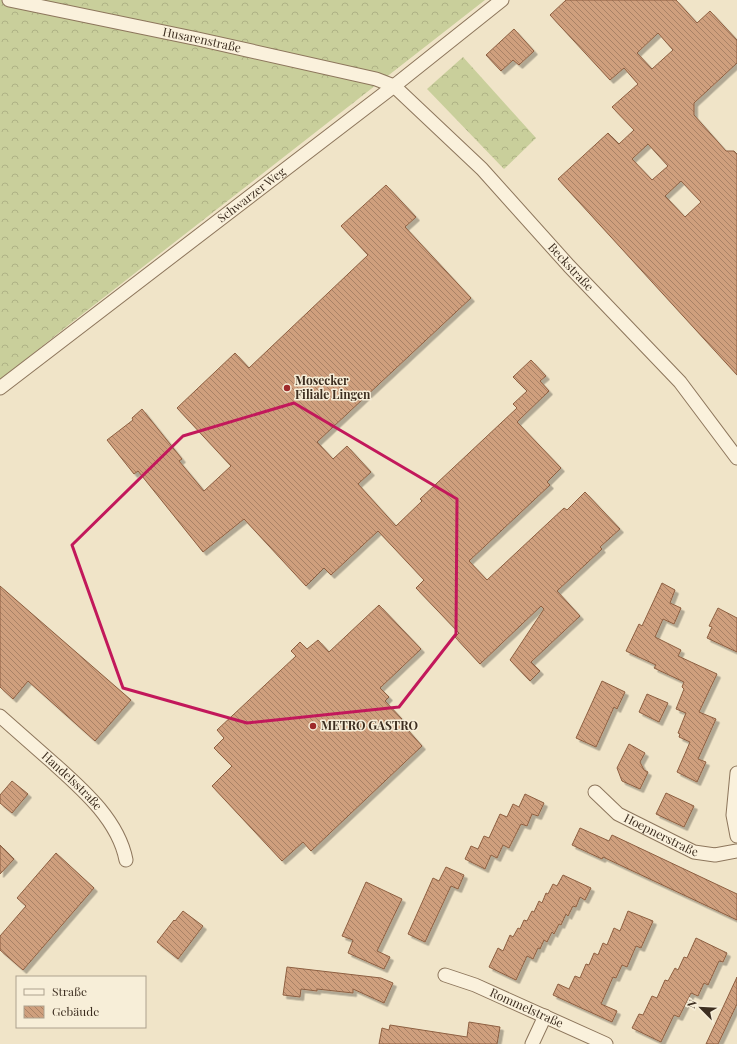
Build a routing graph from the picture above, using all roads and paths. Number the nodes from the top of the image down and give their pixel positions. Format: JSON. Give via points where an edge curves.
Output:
{"nodes":[{"id":1,"x":9,"y":0,"type":"edge"},
{"id":2,"x":502,"y":0,"type":"edge"},
{"id":3,"x":394,"y":86,"type":"junction"},
{"id":4,"x":0,"y":388,"type":"edge"},
{"id":5,"x":737,"y":458,"type":"edge"},
{"id":6,"x":0,"y":716,"type":"edge"},
{"id":7,"x":737,"y":773,"type":"edge"},
{"id":8,"x":595,"y":792,"type":"dead end"},
{"id":9,"x":737,"y":836,"type":"edge"},
{"id":10,"x":737,"y":850,"type":"edge"},
{"id":11,"x":126,"y":860,"type":"dead end"},
{"id":12,"x":445,"y":975,"type":"dead end"},
{"id":13,"x":545,"y":1016,"type":"junction"},
{"id":14,"x":532,"y":1044,"type":"edge"},
{"id":15,"x":606,"y":1044,"type":"edge"}],
"edges":[{"from":1,"to":3,"type":"street","name":"Husarenstraße","via":[[198,39],[376,79]]},
{"from":2,"to":3,"type":"street","name":"Schwarzer Weg"},
{"from":3,"to":4,"type":"street","name":"Schwarzer Weg"},
{"from":3,"to":5,"type":"street","name":"Beckstraße","via":[[482,169],[680,382]]},
{"from":6,"to":11,"type":"street","name":"Handelsstraße","via":[[93,801],[109,821],[123,846]]},
{"from":7,"to":9,"type":"street","via":[[733,815]]},
{"from":8,"to":10,"type":"street","name":"Hoepnerstraße","via":[[618,814],[694,852],[715,855]]},
{"from":12,"to":13,"type":"street","name":"Rommelstraße","via":[[475,985]]},
{"from":13,"to":14,"type":"street"},
{"from":13,"to":15,"type":"street","name":"Rommelstraße"}]}
